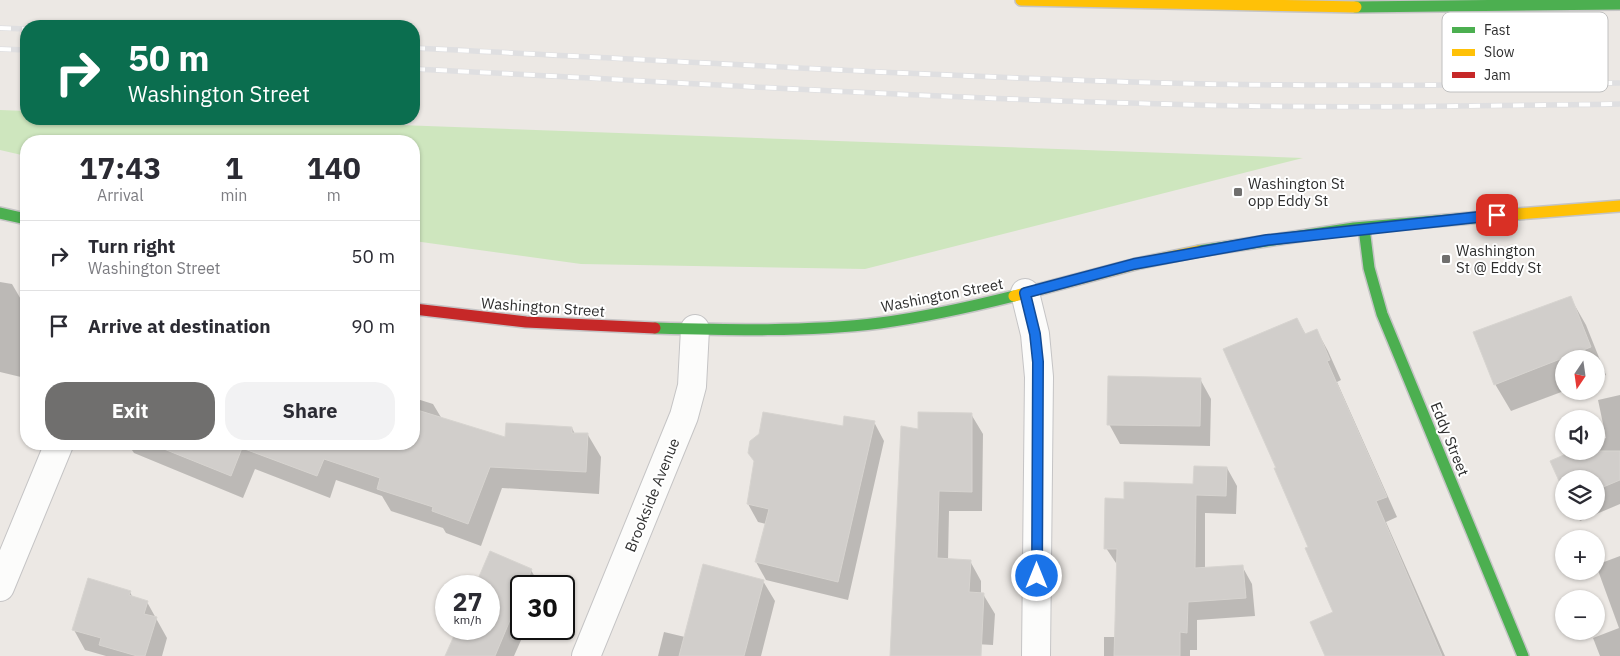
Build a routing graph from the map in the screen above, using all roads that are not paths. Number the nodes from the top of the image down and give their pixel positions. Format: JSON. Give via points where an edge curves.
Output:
{"nodes":[{"id":1,"x":1021,"y":0,"type":"edge"},
{"id":2,"x":1620,"y":4,"type":"edge"},
{"id":3,"x":1620,"y":206,"type":"edge"},
{"id":4,"x":0,"y":213,"type":"edge"},
{"id":5,"x":20,"y":218,"type":"edge"},
{"id":6,"x":1364,"y":228,"type":"junction"},
{"id":7,"x":1025,"y":293,"type":"junction"},
{"id":8,"x":420,"y":310,"type":"edge"},
{"id":9,"x":695,"y":329,"type":"junction"},
{"id":10,"x":57,"y":450,"type":"edge"},
{"id":11,"x":0,"y":587,"type":"edge"},
{"id":12,"x":586,"y":656,"type":"edge"},
{"id":13,"x":1036,"y":656,"type":"edge"},
{"id":14,"x":1523,"y":656,"type":"edge"}],
"edges":[{"from":1,"to":2,"type":"main road","via":[[1334,7]]},
{"from":3,"to":6,"type":"main road","name":"Washington Street"},
{"from":4,"to":5,"type":"main road"},
{"from":6,"to":7,"type":"main road","name":"Washington Street","via":[[1267,240],[1178,256]]},
{"from":6,"to":14,"type":"main road","name":"Eddy Street","via":[[1369,268],[1382,314]]},
{"from":7,"to":9,"type":"main road","name":"Washington Street","via":[[957,310],[878,323],[784,329]]},
{"from":7,"to":13,"type":"street","via":[[1035,334],[1038,377]]},
{"from":8,"to":9,"type":"main road","name":"Washington Street","via":[[541,324]]},
{"from":9,"to":12,"type":"street","name":"Brookside Avenue","via":[[692,386],[684,416]]},
{"from":10,"to":11,"type":"street"}]}
